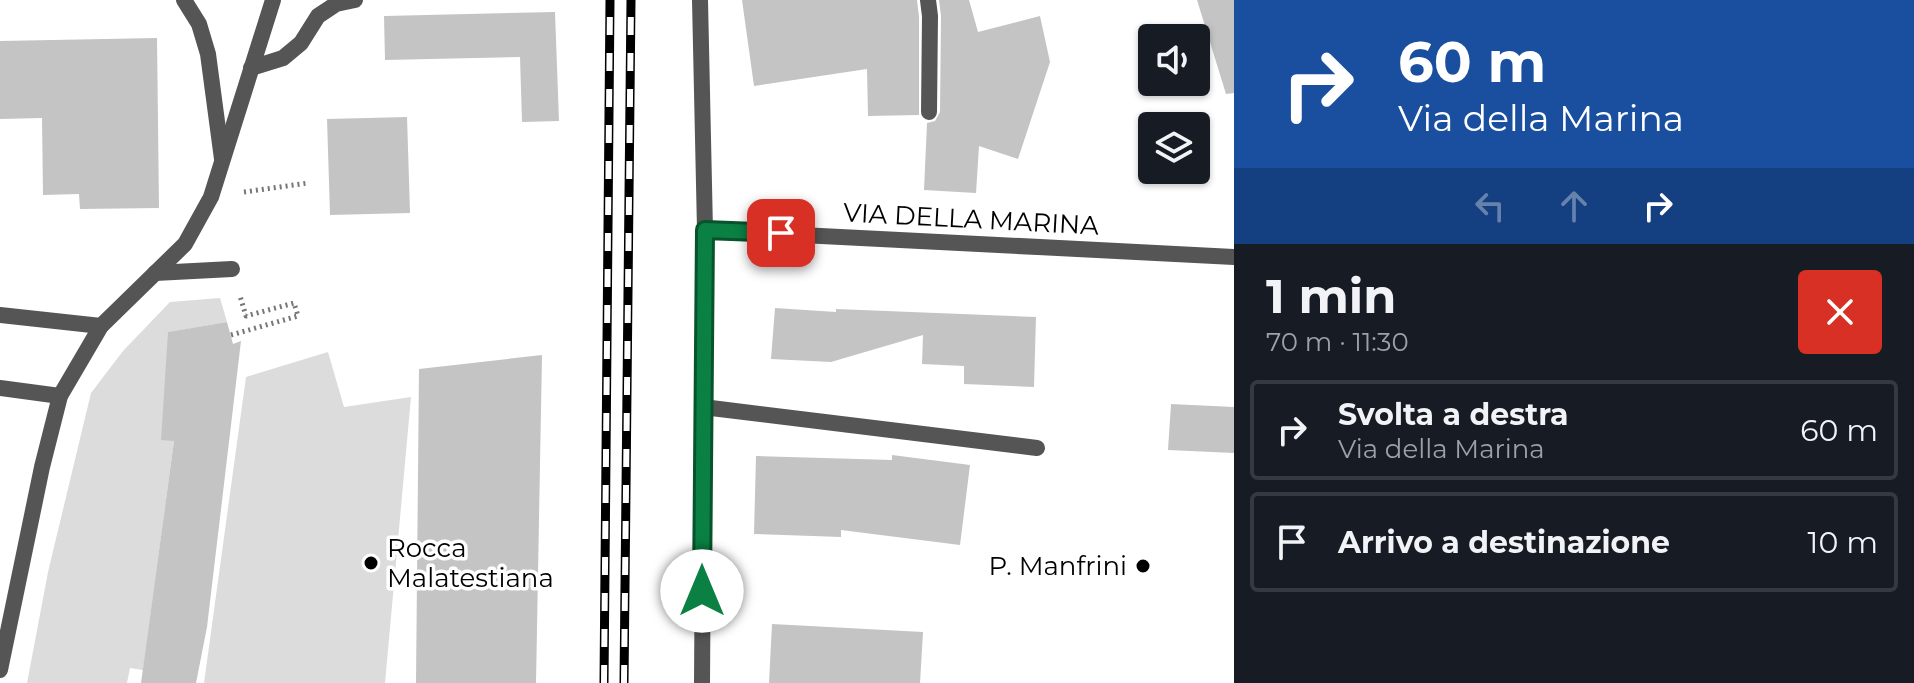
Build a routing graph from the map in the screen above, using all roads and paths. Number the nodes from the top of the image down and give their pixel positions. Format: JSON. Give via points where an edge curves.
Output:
{"nodes":[{"id":1,"x":184,"y":0,"type":"edge"},
{"id":2,"x":273,"y":0,"type":"edge"},
{"id":3,"x":355,"y":0,"type":"edge"},
{"id":4,"x":700,"y":0,"type":"edge"},
{"id":5,"x":928,"y":0,"type":"edge"},
{"id":6,"x":251,"y":68,"type":"junction"},
{"id":7,"x":929,"y":112,"type":"dead end"},
{"id":8,"x":223,"y":165,"type":"junction"},
{"id":9,"x":308,"y":183,"type":"dead end"},
{"id":10,"x":211,"y":197,"type":"junction"},
{"id":11,"x":705,"y":230,"type":"junction"},
{"id":12,"x":1234,"y":257,"type":"edge"},
{"id":13,"x":232,"y":269,"type":"dead end"},
{"id":14,"x":155,"y":273,"type":"junction"},
{"id":15,"x":0,"y":315,"type":"edge"},
{"id":16,"x":246,"y":316,"type":"dead end"},
{"id":17,"x":101,"y":326,"type":"junction"},
{"id":18,"x":231,"y":335,"type":"dead end"},
{"id":19,"x":0,"y":388,"type":"edge"},
{"id":20,"x":60,"y":396,"type":"junction"},
{"id":21,"x":703,"y":407,"type":"junction"},
{"id":22,"x":1037,"y":448,"type":"dead end"},
{"id":23,"x":0,"y":670,"type":"edge"},
{"id":24,"x":702,"y":683,"type":"edge"}],
"edges":[{"from":1,"to":8,"type":"street","via":[[208,54]]},
{"from":2,"to":6,"type":"street"},
{"from":3,"to":6,"type":"street","via":[[318,16],[301,43],[283,58]]},
{"from":4,"to":11,"type":"street"},
{"from":5,"to":7,"type":"street"},
{"from":6,"to":8,"type":"street"},
{"from":8,"to":10,"type":"street"},
{"from":9,"to":10,"type":"path"},
{"from":10,"to":14,"type":"street","via":[[185,244]]},
{"from":11,"to":12,"type":"street","name":"VIA DELLA MARINA"},
{"from":11,"to":21,"type":"street"},
{"from":13,"to":14,"type":"street"},
{"from":14,"to":17,"type":"street"},
{"from":15,"to":17,"type":"street"},
{"from":16,"to":18,"type":"path","via":[[294,303],[298,316]]},
{"from":17,"to":20,"type":"street"},
{"from":19,"to":20,"type":"street"},
{"from":20,"to":23,"type":"street"},
{"from":21,"to":22,"type":"street"},
{"from":21,"to":24,"type":"street"}]}
